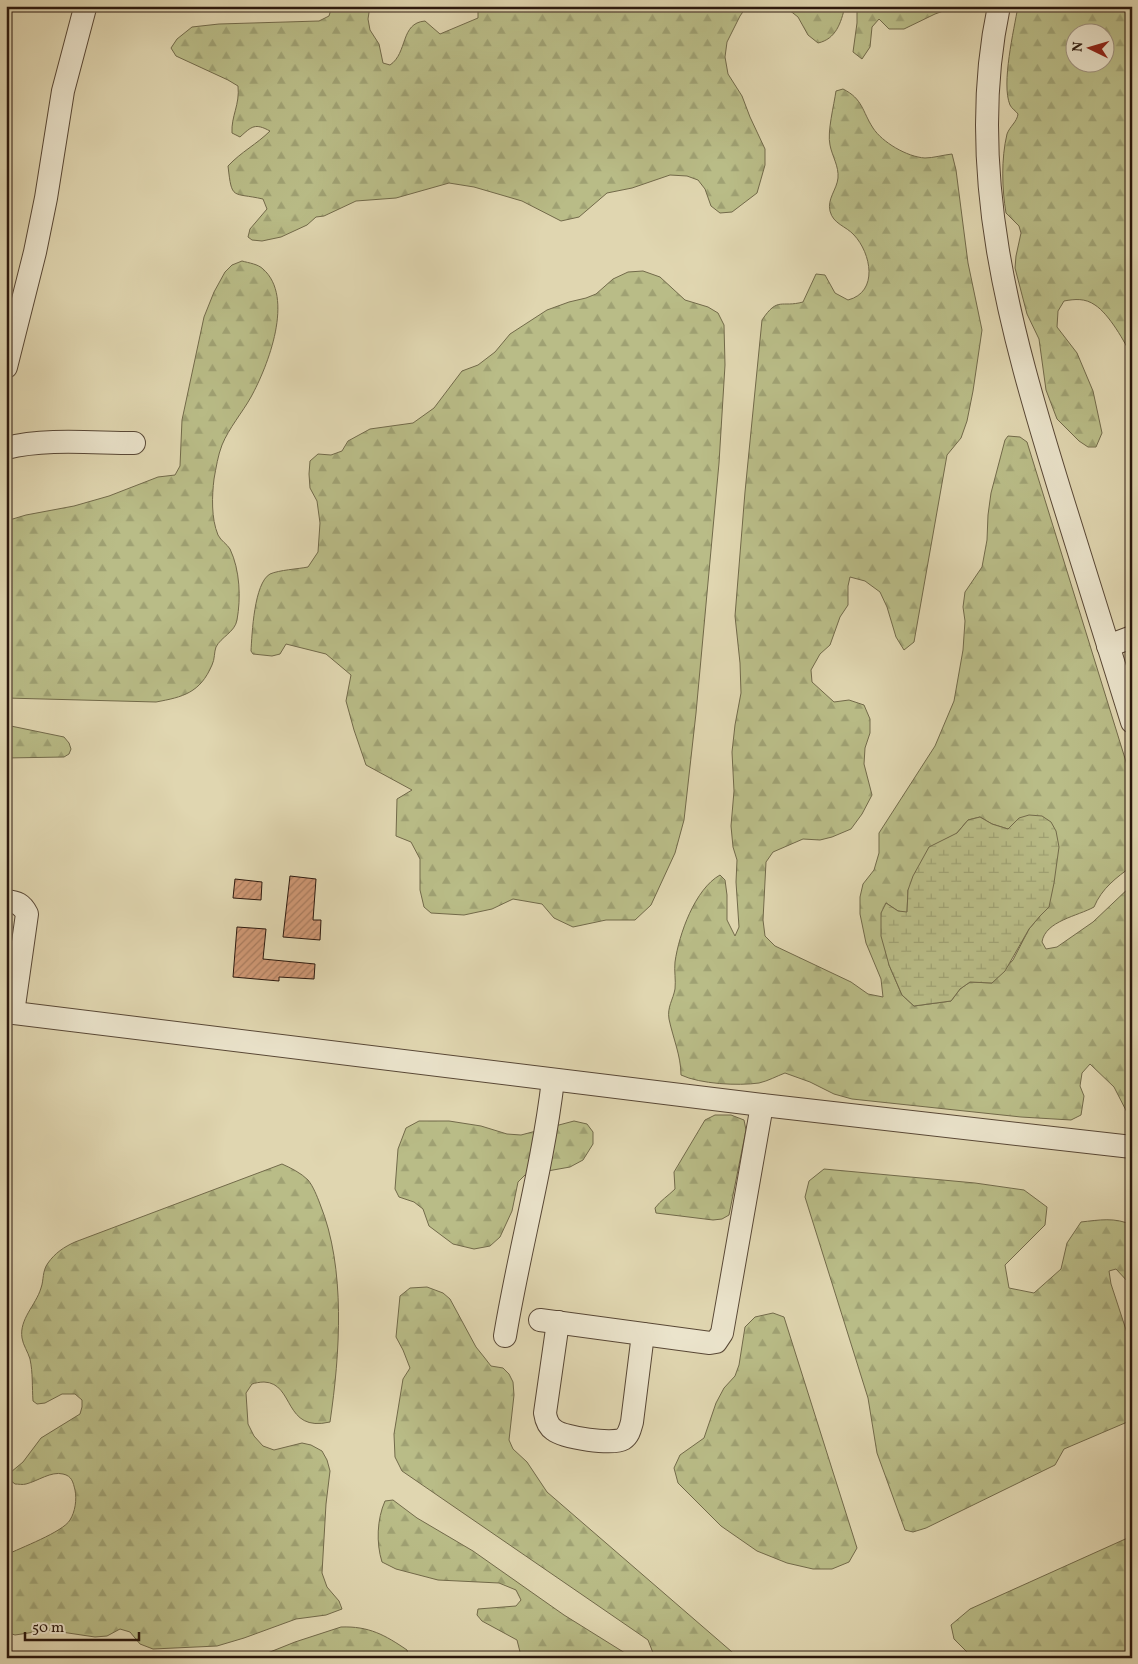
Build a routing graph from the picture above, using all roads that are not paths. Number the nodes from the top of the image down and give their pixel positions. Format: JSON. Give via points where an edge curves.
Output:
{"nodes":[{"id":1,"x":999,"y":6,"type":"edge"},
{"id":2,"x":85,"y":8,"type":"dead end"},
{"id":3,"x":6,"y":367,"type":"edge"},
{"id":4,"x":134,"y":443,"type":"dead end"},
{"id":5,"x":6,"y":448,"type":"edge"},
{"id":6,"x":1132,"y":637,"type":"edge"},
{"id":7,"x":1108,"y":646,"type":"junction"},
{"id":8,"x":1132,"y":722,"type":"edge"},
{"id":9,"x":6,"y":901,"type":"edge"},
{"id":10,"x":9,"y":1012,"type":"edge"},
{"id":11,"x":553,"y":1080,"type":"junction"},
{"id":12,"x":762,"y":1106,"type":"junction"},
{"id":13,"x":1132,"y":1148,"type":"edge"},
{"id":14,"x":643,"y":1334,"type":"junction"},
{"id":15,"x":505,"y":1336,"type":"dead end"}],
"edges":[{"from":1,"to":7,"type":"street","via":[[987,94],[986,162],[1003,282],[1028,389]]},
{"from":2,"to":3,"type":"street","via":[[63,91],[46,198]]},
{"from":4,"to":5,"type":"street","via":[[41,443]]},
{"from":6,"to":7,"type":"street"},
{"from":7,"to":8,"type":"street"},
{"from":9,"to":10,"type":"street","via":[[23,906],[27,914]]},
{"from":10,"to":11,"type":"street"},
{"from":11,"to":12,"type":"street"},
{"from":11,"to":15,"type":"street"},
{"from":12,"to":13,"type":"street"},
{"from":12,"to":14,"type":"street","via":[[720,1338],[710,1343]]},
{"from":14,"to":14,"type":"street","via":[[628,1434],[616,1442],[576,1438],[552,1430],[545,1413],[549,1321]]}]}
